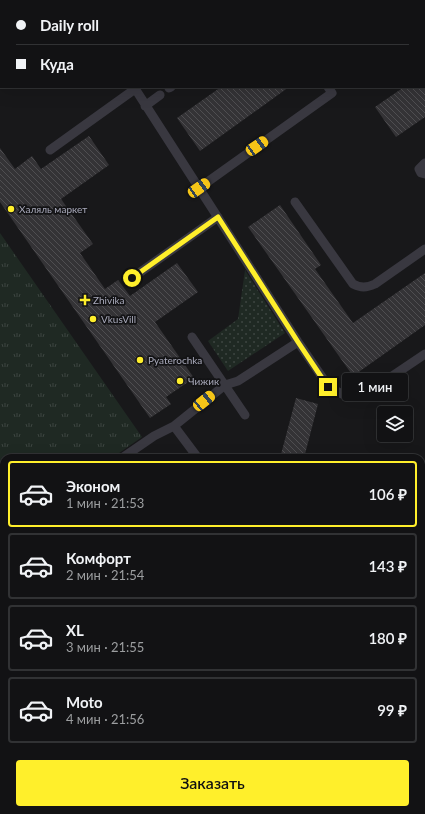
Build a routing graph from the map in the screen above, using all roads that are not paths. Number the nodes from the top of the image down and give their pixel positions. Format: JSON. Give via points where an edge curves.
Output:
{"nodes":[{"id":1,"x":134,"y":88,"type":"edge"},
{"id":2,"x":329,"y":88,"type":"edge"},
{"id":3,"x":160,"y":95,"type":"dead end"},
{"id":4,"x":145,"y":106,"type":"junction"},
{"id":5,"x":50,"y":150,"type":"dead end"},
{"id":6,"x":425,"y":163,"type":"edge"},
{"id":7,"x":425,"y":174,"type":"edge"},
{"id":8,"x":199,"y":188,"type":"junction"},
{"id":9,"x":295,"y":202,"type":"dead end"},
{"id":10,"x":218,"y":217,"type":"junction"},
{"id":11,"x":425,"y":249,"type":"edge"},
{"id":12,"x":132,"y":278,"type":"dead end"},
{"id":13,"x":192,"y":337,"type":"dead end"},
{"id":14,"x":298,"y":342,"type":"junction"},
{"id":15,"x":425,"y":354,"type":"edge"},
{"id":16,"x":225,"y":385,"type":"junction"},
{"id":17,"x":245,"y":415,"type":"dead end"},
{"id":18,"x":174,"y":426,"type":"junction"},
{"id":19,"x":128,"y":454,"type":"edge"},
{"id":20,"x":195,"y":454,"type":"edge"}],
"edges":[{"from":1,"to":4,"type":"lane"},
{"from":1,"to":5,"type":"lane"},
{"from":2,"to":8,"type":"lane","via":[[332,93]]},
{"from":3,"to":4,"type":"lane"},
{"from":4,"to":8,"type":"lane"},
{"from":6,"to":7,"type":"lane","via":[[419,169]]},
{"from":8,"to":10,"type":"lane"},
{"from":9,"to":11,"type":"lane","via":[[353,284],[360,288],[368,288],[375,284]]},
{"from":10,"to":12,"type":"lane"},
{"from":10,"to":14,"type":"lane"},
{"from":13,"to":16,"type":"lane"},
{"from":14,"to":15,"type":"lane","via":[[328,387],[353,396],[367,393]]},
{"from":14,"to":16,"type":"lane","via":[[238,381]]},
{"from":16,"to":17,"type":"lane"},
{"from":16,"to":18,"type":"lane"},
{"from":18,"to":19,"type":"lane"},
{"from":18,"to":20,"type":"lane"}]}
